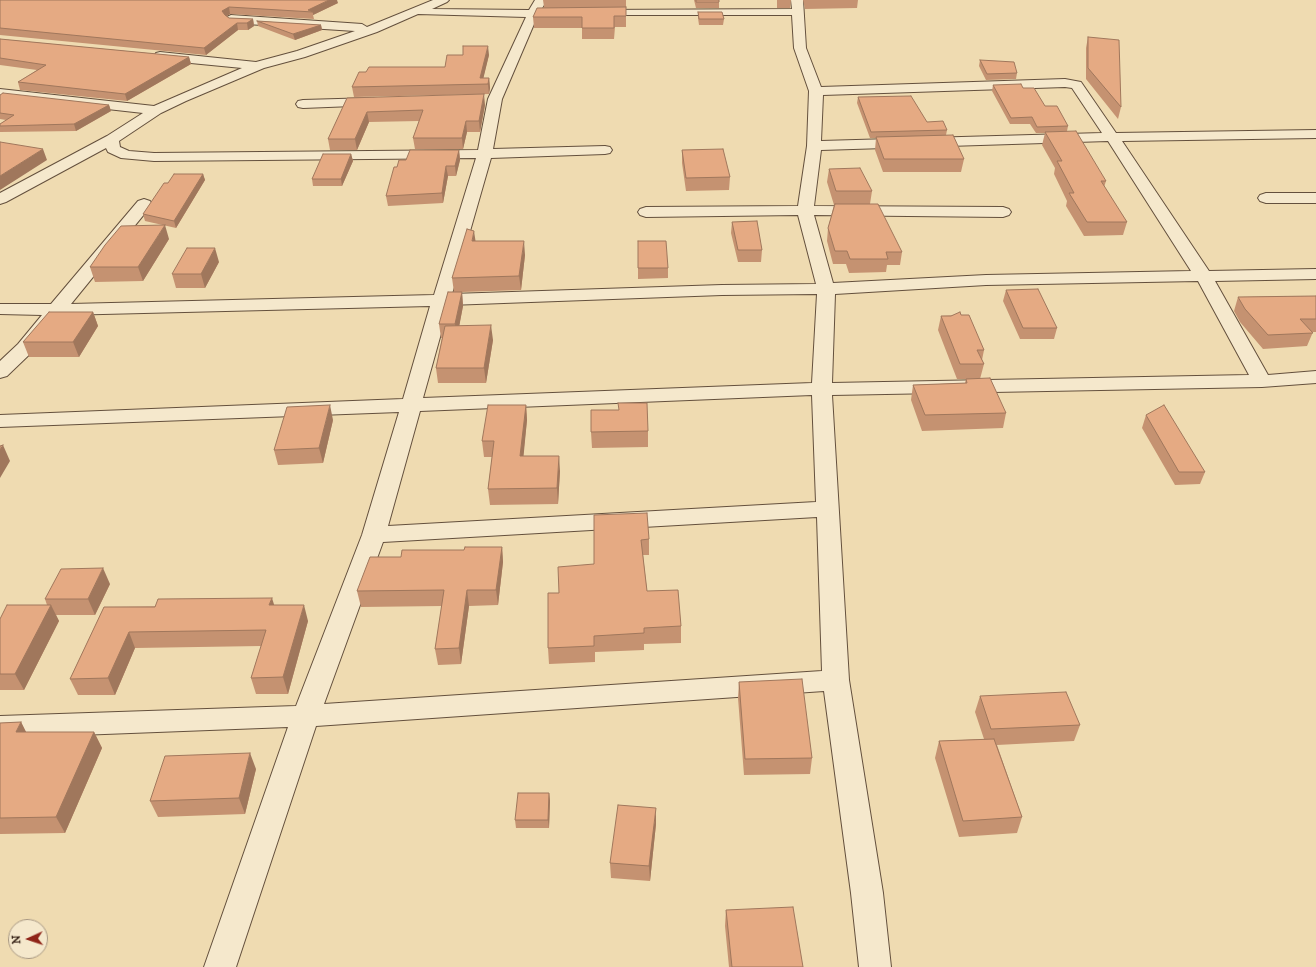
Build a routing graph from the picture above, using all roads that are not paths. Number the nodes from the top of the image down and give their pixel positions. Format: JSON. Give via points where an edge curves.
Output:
{"nodes":[{"id":1,"x":443,"y":0,"type":"edge"},
{"id":2,"x":798,"y":6,"type":"edge"},
{"id":3,"x":544,"y":9,"type":"edge"},
{"id":4,"x":417,"y":12,"type":"junction"},
{"id":5,"x":588,"y":13,"type":"edge"},
{"id":6,"x":231,"y":19,"type":"edge"},
{"id":7,"x":373,"y":29,"type":"junction"},
{"id":8,"x":148,"y":55,"type":"edge"},
{"id":9,"x":259,"y":65,"type":"junction"},
{"id":10,"x":816,"y":92,"type":"junction"},
{"id":11,"x":0,"y":93,"type":"edge"},
{"id":12,"x":387,"y":102,"type":"edge"},
{"id":13,"x":303,"y":104,"type":"dead end"},
{"id":14,"x":156,"y":110,"type":"junction"},
{"id":15,"x":1316,"y":134,"type":"edge"},
{"id":16,"x":1112,"y":137,"type":"junction"},
{"id":17,"x":112,"y":139,"type":"junction"},
{"id":18,"x":814,"y":146,"type":"junction"},
{"id":19,"x":605,"y":150,"type":"dead end"},
{"id":20,"x":485,"y":154,"type":"junction"},
{"id":21,"x":1266,"y":198,"type":"dead end"},
{"id":22,"x":1316,"y":198,"type":"edge"},
{"id":23,"x":0,"y":199,"type":"edge"},
{"id":24,"x":144,"y":204,"type":"dead end"},
{"id":25,"x":805,"y":211,"type":"junction"},
{"id":26,"x":646,"y":212,"type":"dead end"},
{"id":27,"x":1003,"y":212,"type":"dead end"},
{"id":28,"x":1316,"y":274,"type":"edge"},
{"id":29,"x":1204,"y":277,"type":"junction"},
{"id":30,"x":826,"y":289,"type":"junction"},
{"id":31,"x":441,"y":300,"type":"junction"},
{"id":32,"x":0,"y":309,"type":"edge"},
{"id":33,"x":57,"y":310,"type":"junction"},
{"id":34,"x":0,"y":372,"type":"edge"},
{"id":35,"x":1316,"y":377,"type":"edge"},
{"id":36,"x":1262,"y":381,"type":"junction"},
{"id":37,"x":822,"y":389,"type":"junction"},
{"id":38,"x":412,"y":404,"type":"junction"},
{"id":39,"x":0,"y":421,"type":"edge"},
{"id":40,"x":828,"y":509,"type":"junction"},
{"id":41,"x":374,"y":535,"type":"junction"},
{"id":42,"x":836,"y":680,"type":"junction"},
{"id":43,"x":306,"y":716,"type":"junction"},
{"id":44,"x":0,"y":727,"type":"edge"},
{"id":45,"x":220,"y":967,"type":"edge"},
{"id":46,"x":875,"y":967,"type":"edge"}],
"edges":[{"from":1,"to":4,"type":"street"},
{"from":2,"to":5,"type":"street"},
{"from":2,"to":10,"type":"street","via":[[800,48]]},
{"from":3,"to":4,"type":"street"},
{"from":3,"to":20,"type":"street","via":[[527,26],[488,100]]},
{"from":4,"to":7,"type":"street"},
{"from":6,"to":7,"type":"street"},
{"from":7,"to":9,"type":"street","via":[[301,54]]},
{"from":8,"to":9,"type":"street"},
{"from":9,"to":14,"type":"street"},
{"from":10,"to":16,"type":"street","via":[[1068,83],[1076,86]]},
{"from":10,"to":18,"type":"street"},
{"from":11,"to":14,"type":"street"},
{"from":12,"to":13,"type":"street"},
{"from":14,"to":17,"type":"street"},
{"from":15,"to":16,"type":"street"},
{"from":16,"to":18,"type":"street"},
{"from":16,"to":29,"type":"street"},
{"from":17,"to":20,"type":"street","via":[[113,149],[126,155],[154,157]]},
{"from":17,"to":23,"type":"street"},
{"from":18,"to":25,"type":"street"},
{"from":19,"to":20,"type":"street"},
{"from":20,"to":31,"type":"street"},
{"from":21,"to":22,"type":"street"},
{"from":24,"to":33,"type":"street"},
{"from":25,"to":26,"type":"street"},
{"from":25,"to":27,"type":"street"},
{"from":25,"to":30,"type":"street"},
{"from":28,"to":29,"type":"street"},
{"from":29,"to":30,"type":"street","via":[[986,280]]},
{"from":29,"to":36,"type":"street"},
{"from":30,"to":31,"type":"street"},
{"from":30,"to":37,"type":"street"},
{"from":31,"to":33,"type":"street"},
{"from":31,"to":38,"type":"street"},
{"from":32,"to":33,"type":"street"},
{"from":33,"to":34,"type":"street","via":[[25,348]]},
{"from":35,"to":36,"type":"street"},
{"from":36,"to":37,"type":"street"},
{"from":37,"to":38,"type":"street"},
{"from":37,"to":40,"type":"street"},
{"from":38,"to":39,"type":"street"},
{"from":38,"to":41,"type":"street"},
{"from":40,"to":41,"type":"street"},
{"from":40,"to":42,"type":"street"},
{"from":41,"to":43,"type":"street"},
{"from":42,"to":43,"type":"street"},
{"from":42,"to":46,"type":"street"},
{"from":43,"to":44,"type":"street"},
{"from":43,"to":45,"type":"street"}]}
